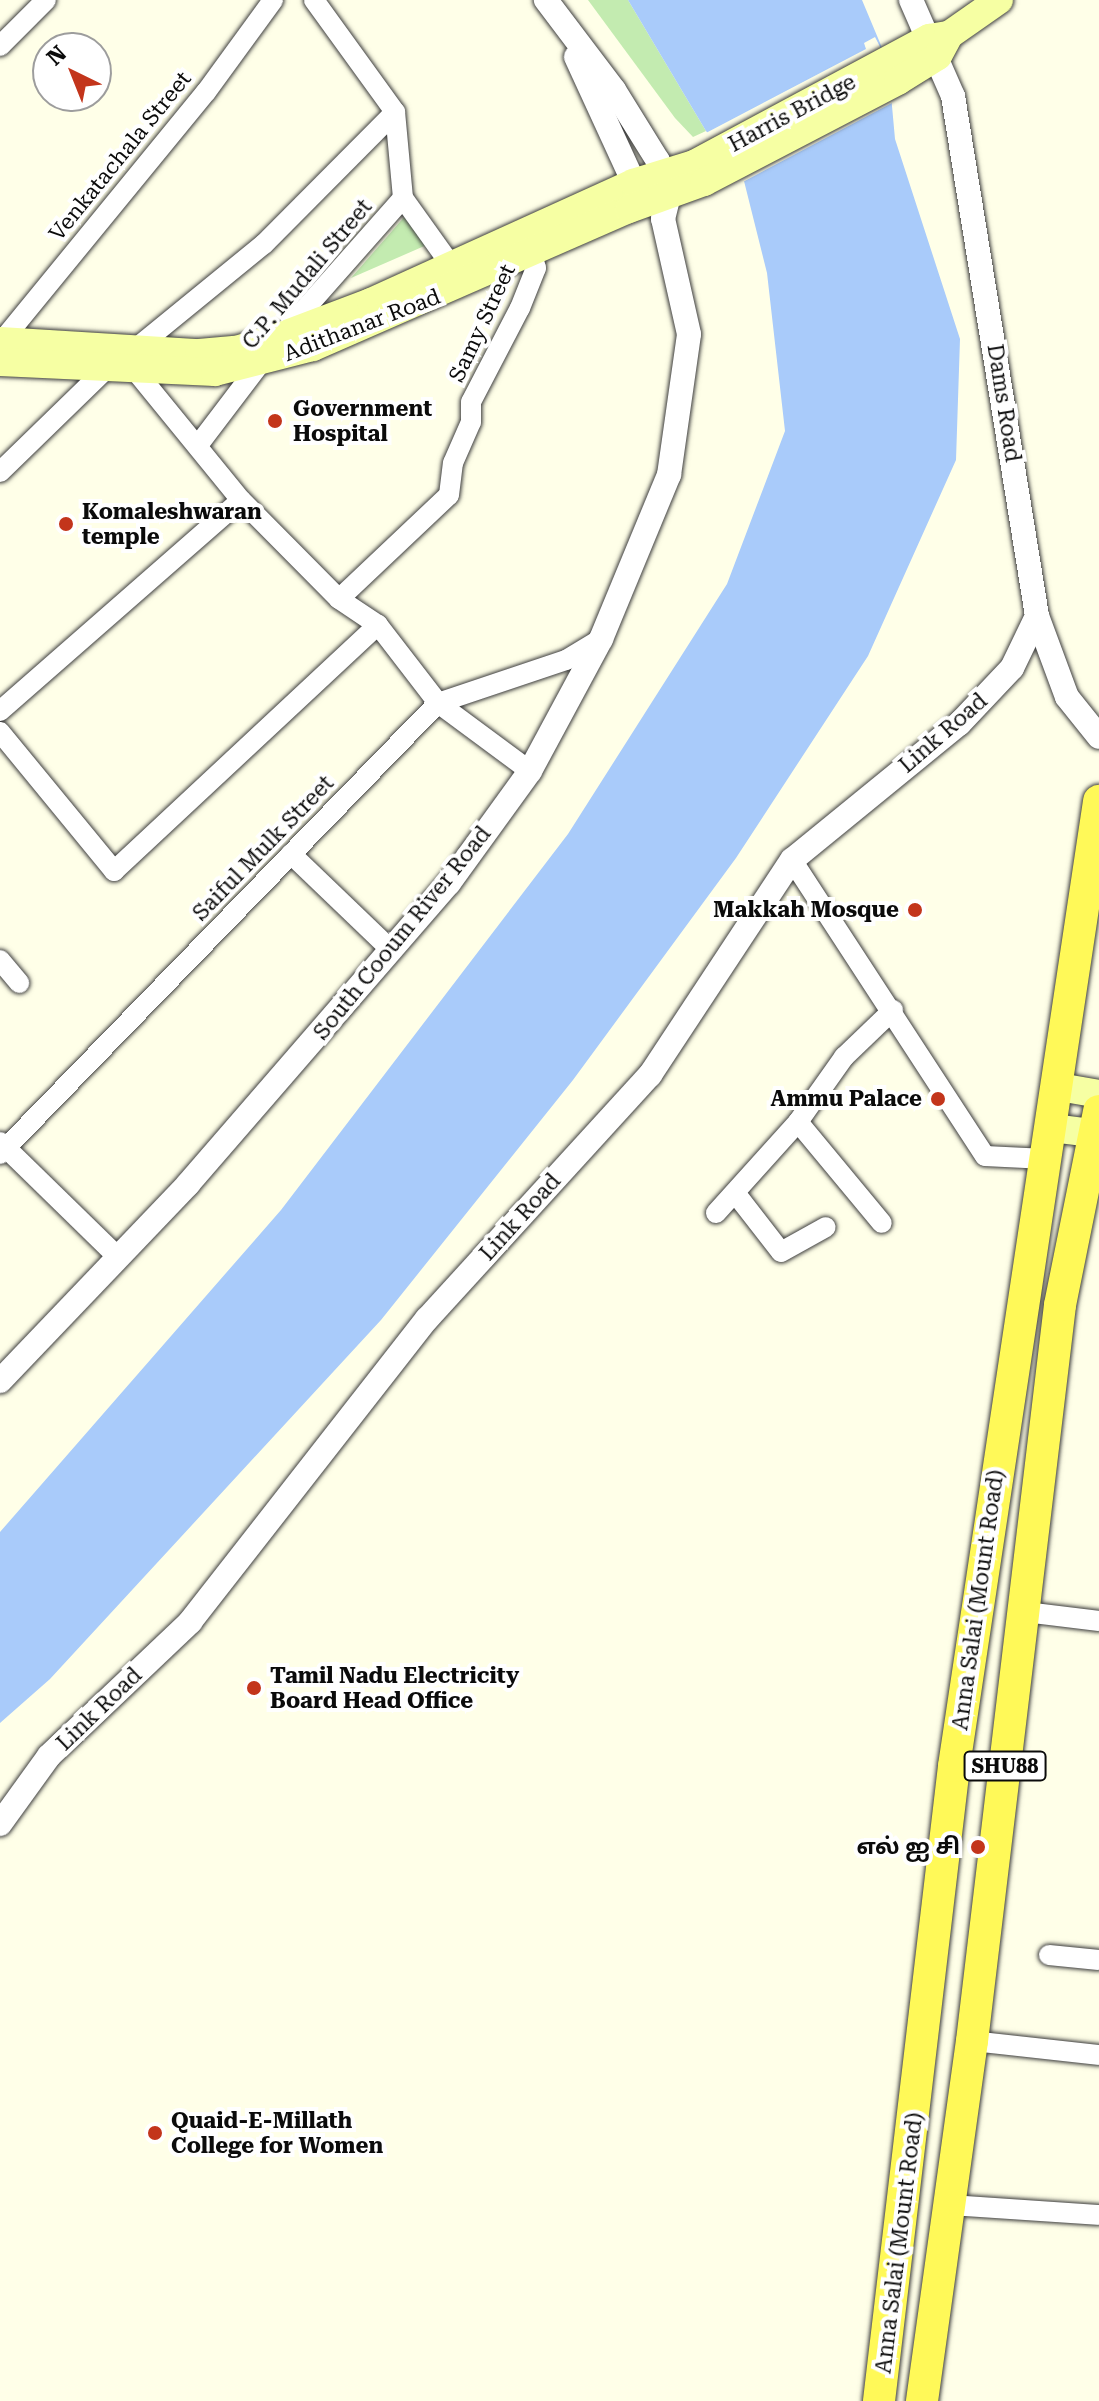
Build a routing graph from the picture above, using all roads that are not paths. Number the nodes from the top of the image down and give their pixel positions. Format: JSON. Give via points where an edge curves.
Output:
{"nodes":[{"id":1,"x":46,"y":0,"type":"edge"},
{"id":2,"x":273,"y":0,"type":"edge"},
{"id":3,"x":314,"y":0,"type":"edge"},
{"id":4,"x":546,"y":0,"type":"edge"},
{"id":5,"x":911,"y":0,"type":"edge"},
{"id":6,"x":999,"y":0,"type":"edge"},
{"id":7,"x":939,"y":43,"type":"junction"},
{"id":8,"x":0,"y":46,"type":"edge"},
{"id":9,"x":395,"y":112,"type":"junction"},
{"id":10,"x":699,"y":173,"type":"joint"},
{"id":11,"x":654,"y":195,"type":"junction"},
{"id":12,"x":403,"y":198,"type":"junction"},
{"id":13,"x":532,"y":255,"type":"junction"},
{"id":14,"x":451,"y":265,"type":"junction"},
{"id":15,"x":281,"y":336,"type":"junction"},
{"id":16,"x":1,"y":348,"type":"edge"},
{"id":17,"x":125,"y":362,"type":"junction"},
{"id":18,"x":264,"y":362,"type":"junction"},
{"id":19,"x":199,"y":444,"type":"junction"},
{"id":20,"x":0,"y":472,"type":"edge"},
{"id":21,"x":241,"y":500,"type":"junction"},
{"id":22,"x":339,"y":599,"type":"junction"},
{"id":23,"x":1037,"y":616,"type":"junction"},
{"id":24,"x":378,"y":625,"type":"junction"},
{"id":25,"x":601,"y":639,"type":"junction"},
{"id":26,"x":438,"y":703,"type":"junction"},
{"id":27,"x":0,"y":711,"type":"edge"},
{"id":28,"x":0,"y":732,"type":"edge"},
{"id":29,"x":1099,"y":737,"type":"edge"},
{"id":30,"x":530,"y":771,"type":"junction"},
{"id":31,"x":1099,"y":801,"type":"edge"},
{"id":32,"x":291,"y":854,"type":"junction"},
{"id":33,"x":792,"y":860,"type":"junction"},
{"id":34,"x":390,"y":949,"type":"junction"},
{"id":35,"x":0,"y":960,"type":"edge"},
{"id":36,"x":19,"y":983,"type":"dead end"},
{"id":37,"x":893,"y":1010,"type":"junction"},
{"id":38,"x":1059,"y":1087,"type":"junction"},
{"id":39,"x":1099,"y":1094,"type":"edge"},
{"id":40,"x":798,"y":1122,"type":"junction"},
{"id":41,"x":1097,"y":1126,"type":"edge"},
{"id":42,"x":1049,"y":1144,"type":"junction"},
{"id":43,"x":2,"y":1148,"type":"edge"},
{"id":44,"x":736,"y":1194,"type":"junction"},
{"id":45,"x":716,"y":1213,"type":"dead end"},
{"id":46,"x":882,"y":1223,"type":"dead end"},
{"id":47,"x":826,"y":1227,"type":"dead end"},
{"id":48,"x":118,"y":1257,"type":"junction"},
{"id":49,"x":4,"y":1368,"type":"edge"},
{"id":50,"x":1025,"y":1612,"type":"junction"},
{"id":51,"x":1099,"y":1621,"type":"edge"},
{"id":52,"x":0,"y":1824,"type":"edge"},
{"id":53,"x":948,"y":1851,"type":"junction"},
{"id":54,"x":994,"y":1854,"type":"junction"},
{"id":55,"x":1049,"y":1955,"type":"dead end"},
{"id":56,"x":1099,"y":1960,"type":"edge"},
{"id":57,"x":972,"y":2041,"type":"junction"},
{"id":58,"x":1099,"y":2055,"type":"edge"},
{"id":59,"x":949,"y":2205,"type":"junction"},
{"id":60,"x":1099,"y":2215,"type":"edge"},
{"id":61,"x":879,"y":2401,"type":"edge"},
{"id":62,"x":922,"y":2401,"type":"edge"}],
"edges":[{"from":1,"to":8,"type":"street"},
{"from":2,"to":16,"type":"street","name":"Venkatachala Street"},
{"from":3,"to":9,"type":"street"},
{"from":4,"to":11,"type":"street","name":"South Cooum River Road"},
{"from":5,"to":7,"type":"street","name":"Dams Road"},
{"from":6,"to":7,"type":"main road","name":"Harris Bridge"},
{"from":7,"to":10,"type":"main road","name":"Harris Bridge"},
{"from":7,"to":23,"type":"street","name":"Dams Road","via":[[969,181]]},
{"from":9,"to":12,"type":"street","name":"C.P. Mudali Street"},
{"from":9,"to":17,"type":"street","via":[[264,244]]},
{"from":10,"to":11,"type":"main road","name":"Adithanar Road"},
{"from":11,"to":13,"type":"main road","name":"Adithanar Road"},
{"from":11,"to":14,"type":"main road","name":"Adithanar Road"},
{"from":11,"to":25,"type":"street","name":"South Cooum River Road","via":[[689,334],[669,475]]},
{"from":12,"to":14,"type":"street"},
{"from":12,"to":15,"type":"street","name":"C.P. Mudali Street"},
{"from":13,"to":18,"type":"main road","name":"Adithanar Road","via":[[313,347]]},
{"from":13,"to":22,"type":"street","name":"Samy Street","via":[[536,268],[520,308],[471,402],[471,422],[453,463],[449,495]]},
{"from":14,"to":15,"type":"main road","name":"Adithanar Road"},
{"from":15,"to":17,"type":"main road","name":"Adithanar Road","via":[[221,353]]},
{"from":15,"to":18,"type":"street","name":"C.P. Mudali Street"},
{"from":16,"to":17,"type":"main road","name":"Adithanar Road"},
{"from":17,"to":18,"type":"main road","name":"Adithanar Road","via":[[215,372]]},
{"from":17,"to":19,"type":"street"},
{"from":17,"to":20,"type":"street"},
{"from":18,"to":19,"type":"street","name":"C.P. Mudali Street"},
{"from":19,"to":21,"type":"street"},
{"from":21,"to":22,"type":"street"},
{"from":21,"to":27,"type":"street"},
{"from":22,"to":24,"type":"street"},
{"from":23,"to":29,"type":"street","name":"Dams Road","via":[[1067,697]]},
{"from":23,"to":33,"type":"street","name":"Link Road","via":[[1012,668],[959,724]]},
{"from":24,"to":26,"type":"street"},
{"from":24,"to":28,"type":"street","via":[[114,871]]},
{"from":25,"to":26,"type":"street","name":"Saiful Mulk Street","via":[[566,660]]},
{"from":25,"to":30,"type":"street","name":"South Cooum River Road"},
{"from":26,"to":30,"type":"street"},
{"from":26,"to":32,"type":"street","name":"Saiful Mulk Street"},
{"from":30,"to":34,"type":"street","name":"South Cooum River Road","via":[[449,883]]},
{"from":31,"to":38,"type":"main road","name":"Anna Salai (Mount Road)","number":"SHU88"},
{"from":32,"to":34,"type":"street"},
{"from":32,"to":43,"type":"street","name":"Saiful Mulk Street"},
{"from":33,"to":37,"type":"street"},
{"from":33,"to":52,"type":"street","name":"Link Road","via":[[650,1075],[427,1319],[190,1622],[49,1756]]},
{"from":34,"to":48,"type":"street","name":"South Cooum River Road","via":[[188,1184]]},
{"from":35,"to":36,"type":"street"},
{"from":37,"to":40,"type":"street","via":[[844,1057]]},
{"from":37,"to":42,"type":"street","via":[[985,1156]]},
{"from":38,"to":39,"type":"main road"},
{"from":38,"to":42,"type":"main road","name":"Anna Salai (Mount Road)","number":"SHU88"},
{"from":40,"to":44,"type":"street"},
{"from":40,"to":46,"type":"street"},
{"from":41,"to":42,"type":"main road"},
{"from":41,"to":50,"type":"main road","name":"Anna Salai (Mount Road)","number":"SHU88","via":[[1060,1305]]},
{"from":42,"to":53,"type":"main road","name":"Anna Salai (Mount Road)","number":"SHU88","via":[[963,1704]]},
{"from":43,"to":48,"type":"street"},
{"from":44,"to":45,"type":"street"},
{"from":44,"to":47,"type":"street","via":[[781,1252]]},
{"from":48,"to":49,"type":"street","name":"South Cooum River Road"},
{"from":50,"to":51,"type":"street"},
{"from":50,"to":54,"type":"main road","name":"Anna Salai (Mount Road)","number":"SHU88"},
{"from":53,"to":54,"type":"main road"},
{"from":53,"to":61,"type":"main road","name":"Anna Salai (Mount Road)","number":"SHU88"},
{"from":54,"to":57,"type":"main road","name":"Anna Salai (Mount Road)","number":"SHU88"},
{"from":55,"to":56,"type":"street"},
{"from":57,"to":58,"type":"street"},
{"from":57,"to":59,"type":"main road","name":"Anna Salai (Mount Road)","number":"SHU88"},
{"from":59,"to":60,"type":"street"},
{"from":59,"to":62,"type":"main road","name":"Anna Salai (Mount Road)","number":"SHU88"}]}
